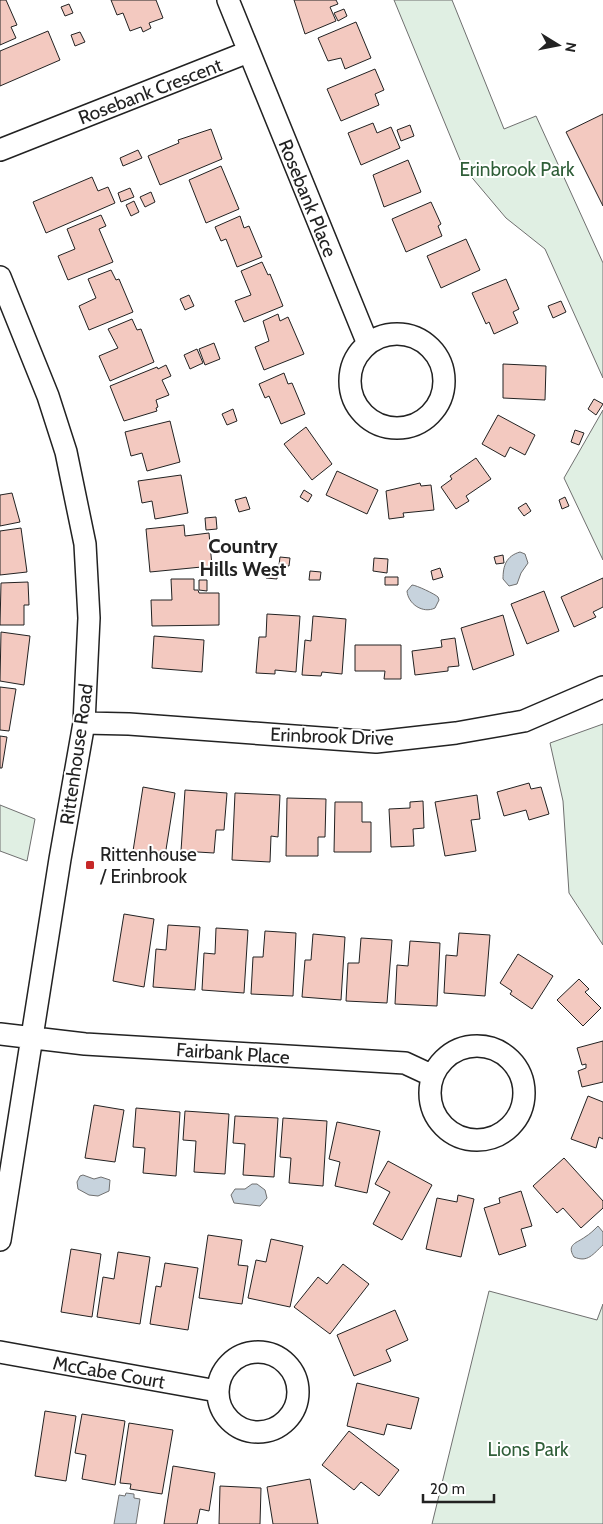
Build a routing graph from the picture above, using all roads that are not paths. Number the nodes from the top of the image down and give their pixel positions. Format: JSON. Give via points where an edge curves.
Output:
{"nodes":[{"id":1,"x":228,"y":0,"type":"edge"},
{"id":2,"x":248,"y":52,"type":"junction"},
{"id":3,"x":0,"y":150,"type":"edge"},
{"id":4,"x":0,"y":277,"type":"edge"},
{"id":5,"x":368,"y":344,"type":"junction"},
{"id":6,"x":603,"y":687,"type":"edge"},
{"id":7,"x":84,"y":723,"type":"junction"},
{"id":8,"x":0,"y":1034,"type":"edge"},
{"id":9,"x":31,"y":1038,"type":"junction"},
{"id":10,"x":433,"y":1076,"type":"junction"},
{"id":11,"x":0,"y":1240,"type":"edge"},
{"id":12,"x":0,"y":1352,"type":"edge"},
{"id":13,"x":217,"y":1391,"type":"dead end"}],
"edges":[{"from":1,"to":2,"type":"street"},
{"from":2,"to":3,"type":"street","name":"Rosebank Crescent"},
{"from":2,"to":5,"type":"street","name":"Rosebank Place"},
{"from":4,"to":7,"type":"street","name":"Rittenhouse Road","via":[[48,396],[66,452],[85,544],[88,618]]},
{"from":5,"to":5,"type":"street","via":[[357,356],[351,371],[354,400],[362,413],[388,428],[410,427],[429,416],[443,393],[444,377],[440,361],[430,348],[422,341],[396,334],[380,337]]},
{"from":6,"to":7,"type":"street","name":"Erinbrook Drive","via":[[524,721],[376,742]]},
{"from":7,"to":9,"type":"street","name":"Rittenhouse Road"},
{"from":8,"to":9,"type":"street","name":"Fairbank Place"},
{"from":9,"to":10,"type":"street","name":"Fairbank Place","via":[[405,1064]]},
{"from":9,"to":11,"type":"street","name":"Rittenhouse Road"},
{"from":10,"to":10,"type":"street","via":[[431,1103],[437,1119],[461,1138],[476,1141],[492,1138],[506,1130],[522,1107],[524,1091],[521,1076],[502,1053],[486,1047],[460,1049],[442,1062]]},
{"from":12,"to":13,"type":"street","name":"McCabe Court"}]}
